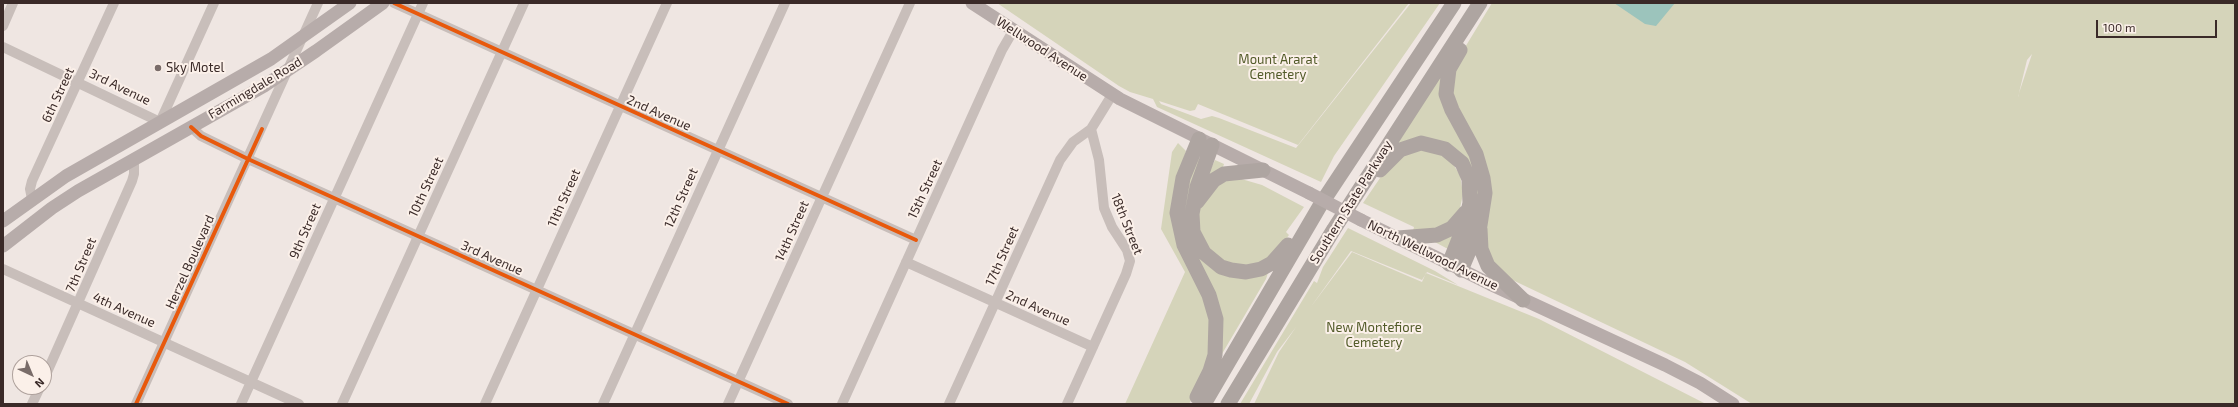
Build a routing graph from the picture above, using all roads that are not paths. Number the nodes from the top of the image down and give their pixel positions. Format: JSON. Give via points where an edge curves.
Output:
{"nodes":[{"id":1,"x":13,"y":3,"type":"edge"},
{"id":2,"x":114,"y":3,"type":"edge"},
{"id":3,"x":214,"y":3,"type":"edge"},
{"id":4,"x":318,"y":3,"type":"edge"},
{"id":5,"x":350,"y":3,"type":"edge"},
{"id":6,"x":383,"y":3,"type":"edge"},
{"id":7,"x":394,"y":3,"type":"edge"},
{"id":8,"x":424,"y":3,"type":"edge"},
{"id":9,"x":524,"y":3,"type":"edge"},
{"id":10,"x":667,"y":3,"type":"edge"},
{"id":11,"x":785,"y":3,"type":"edge"},
{"id":12,"x":910,"y":3,"type":"edge"},
{"id":13,"x":972,"y":3,"type":"edge"},
{"id":14,"x":1454,"y":3,"type":"edge"},
{"id":15,"x":1478,"y":5,"type":"edge"},
{"id":16,"x":418,"y":14,"type":"junction"},
{"id":17,"x":3,"y":26,"type":"edge"},
{"id":18,"x":1013,"y":31,"type":"junction"},
{"id":19,"x":303,"y":36,"type":"junction"},
{"id":20,"x":3,"y":47,"type":"edge"},
{"id":21,"x":502,"y":52,"type":"junction"},
{"id":22,"x":288,"y":70,"type":"junction"},
{"id":23,"x":78,"y":82,"type":"junction"},
{"id":24,"x":1112,"y":95,"type":"junction"},
{"id":25,"x":620,"y":106,"type":"junction"},
{"id":26,"x":160,"y":122,"type":"junction"},
{"id":27,"x":191,"y":126,"type":"junction"},
{"id":28,"x":1091,"y":129,"type":"junction"},
{"id":29,"x":1206,"y":142,"type":"junction"},
{"id":30,"x":717,"y":150,"type":"junction"},
{"id":31,"x":134,"y":159,"type":"junction"},
{"id":32,"x":248,"y":159,"type":"junction"},
{"id":33,"x":1263,"y":170,"type":"junction"},
{"id":34,"x":821,"y":197,"type":"junction"},
{"id":35,"x":334,"y":198,"type":"junction"},
{"id":36,"x":32,"y":199,"type":"junction"},
{"id":37,"x":1321,"y":204,"type":"junction"},
{"id":38,"x":1193,"y":208,"type":"junction"},
{"id":39,"x":1469,"y":208,"type":"junction"},
{"id":40,"x":3,"y":221,"type":"edge"},
{"id":41,"x":1480,"y":225,"type":"junction"},
{"id":42,"x":1334,"y":229,"type":"junction"},
{"id":43,"x":418,"y":236,"type":"junction"},
{"id":44,"x":1398,"y":238,"type":"junction"},
{"id":45,"x":916,"y":240,"type":"junction"},
{"id":46,"x":3,"y":246,"type":"edge"},
{"id":47,"x":906,"y":262,"type":"junction"},
{"id":48,"x":1455,"y":267,"type":"junction"},
{"id":49,"x":3,"y":269,"type":"edge"},
{"id":50,"x":537,"y":289,"type":"junction"},
{"id":51,"x":1523,"y":300,"type":"junction"},
{"id":52,"x":996,"y":303,"type":"junction"},
{"id":53,"x":78,"y":304,"type":"junction"},
{"id":54,"x":634,"y":334,"type":"junction"},
{"id":55,"x":165,"y":343,"type":"junction"},
{"id":56,"x":1093,"y":347,"type":"junction"},
{"id":57,"x":52,"y":361,"type":"edge"},
{"id":58,"x":738,"y":381,"type":"junction"},
{"id":59,"x":251,"y":382,"type":"junction"},
{"id":60,"x":136,"y":404,"type":"edge"},
{"id":61,"x":241,"y":404,"type":"edge"},
{"id":62,"x":299,"y":404,"type":"edge"},
{"id":63,"x":342,"y":404,"type":"edge"},
{"id":64,"x":485,"y":404,"type":"edge"},
{"id":65,"x":603,"y":404,"type":"edge"},
{"id":66,"x":728,"y":404,"type":"edge"},
{"id":67,"x":788,"y":404,"type":"edge"},
{"id":68,"x":842,"y":404,"type":"edge"},
{"id":69,"x":949,"y":404,"type":"edge"},
{"id":70,"x":1067,"y":404,"type":"edge"},
{"id":71,"x":1194,"y":404,"type":"edge"},
{"id":72,"x":1204,"y":404,"type":"edge"},
{"id":73,"x":1228,"y":404,"type":"edge"},
{"id":74,"x":1733,"y":404,"type":"edge"}],
"edges":[{"from":1,"to":17,"type":"street"},
{"from":2,"to":23,"type":"street","name":"6th Street"},
{"from":3,"to":26,"type":"street"},
{"from":4,"to":19,"type":"street","name":"Herzel Boulevard"},
{"from":5,"to":19,"type":"main road","name":"Farmingdale Road"},
{"from":6,"to":22,"type":"main road","name":"Farmingdale Road"},
{"from":7,"to":16,"type":"street","name":"2nd Avenue"},
{"from":8,"to":16,"type":"street","name":"9th Street"},
{"from":9,"to":21,"type":"street","name":"10th Street"},
{"from":10,"to":25,"type":"street","name":"11th Street"},
{"from":11,"to":30,"type":"street","name":"12th Street"},
{"from":12,"to":34,"type":"street","name":"14th Street"},
{"from":13,"to":18,"type":"main road","name":"Wellwood Avenue"},
{"from":14,"to":37,"type":"highway","name":"Southern State Parkway"},
{"from":15,"to":41,"type":"highway","via":[[1451,64],[1446,88],[1449,104],[1472,146],[1482,174],[1484,202]]},
{"from":15,"to":42,"type":"highway","name":"Southern State Parkway"},
{"from":16,"to":21,"type":"street","name":"2nd Avenue"},
{"from":16,"to":35,"type":"street","name":"9th Street"},
{"from":18,"to":24,"type":"main road","name":"Wellwood Avenue"},
{"from":18,"to":45,"type":"street","name":"15th Street"},
{"from":19,"to":22,"type":"street","name":"Herzel Boulevard"},
{"from":19,"to":26,"type":"main road","name":"Farmingdale Road","via":[[253,70]]},
{"from":20,"to":23,"type":"street","name":"3rd Avenue"},
{"from":21,"to":25,"type":"street","name":"2nd Avenue"},
{"from":21,"to":43,"type":"street","name":"10th Street"},
{"from":22,"to":27,"type":"main road","name":"Farmingdale Road"},
{"from":22,"to":32,"type":"street","name":"Herzel Boulevard"},
{"from":23,"to":26,"type":"street","name":"3rd Avenue"},
{"from":23,"to":36,"type":"street","name":"6th Street","via":[[32,181]]},
{"from":24,"to":28,"type":"street"},
{"from":24,"to":29,"type":"main road","name":"North Wellwood Avenue"},
{"from":25,"to":30,"type":"street","name":"2nd Avenue"},
{"from":25,"to":50,"type":"street","name":"11th Street"},
{"from":26,"to":36,"type":"main road","name":"Farmingdale Road","via":[[66,176]]},
{"from":27,"to":31,"type":"main road","name":"Farmingdale Road"},
{"from":27,"to":32,"type":"street","name":"3rd Avenue","via":[[201,136]]},
{"from":28,"to":52,"type":"street","name":"17th Street","via":[[1073,142],[1062,156]]},
{"from":28,"to":56,"type":"street","name":"18th Street","via":[[1104,208],[1112,227],[1127,250],[1130,261]]},
{"from":29,"to":33,"type":"main road","name":"North Wellwood Avenue"},
{"from":29,"to":38,"type":"highway"},
{"from":29,"to":71,"type":"highway","via":[[1180,185],[1178,219],[1184,245],[1214,307],[1217,335],[1213,362]]},
{"from":30,"to":34,"type":"street","name":"2nd Avenue"},
{"from":30,"to":54,"type":"street","name":"12th Street"},
{"from":31,"to":46,"type":"main road","name":"Farmingdale Road","via":[[58,204]]},
{"from":31,"to":53,"type":"street","name":"7th Street","via":[[132,181]]},
{"from":32,"to":35,"type":"street","name":"3rd Avenue"},
{"from":32,"to":55,"type":"street","name":"Herzel Boulevard"},
{"from":33,"to":38,"type":"highway","via":[[1232,172],[1218,178],[1207,188]]},
{"from":33,"to":44,"type":"main road","name":"North Wellwood Avenue","bridge":true},
{"from":34,"to":45,"type":"street","name":"2nd Avenue"},
{"from":34,"to":58,"type":"street","name":"14th Street"},
{"from":35,"to":43,"type":"street","name":"3rd Avenue"},
{"from":35,"to":59,"type":"street","name":"9th Street"},
{"from":36,"to":40,"type":"main road","name":"Farmingdale Road"},
{"from":37,"to":38,"type":"highway","via":[[1275,260],[1261,269],[1246,272],[1226,269],[1204,253],[1194,232]]},
{"from":37,"to":72,"type":"highway","name":"Southern State Parkway"},
{"from":39,"to":42,"type":"highway","via":[[1469,179],[1458,159],[1441,147],[1417,144],[1404,148],[1389,159]]},
{"from":39,"to":44,"type":"highway","via":[[1456,224],[1443,233],[1428,237]]},
{"from":39,"to":48,"type":"highway"},
{"from":41,"to":48,"type":"highway"},
{"from":41,"to":51,"type":"highway","via":[[1481,249],[1485,262]]},
{"from":42,"to":73,"type":"highway","name":"Southern State Parkway"},
{"from":43,"to":50,"type":"street","name":"3rd Avenue"},
{"from":43,"to":63,"type":"street","name":"10th Street"},
{"from":44,"to":48,"type":"main road","name":"North Wellwood Avenue"},
{"from":45,"to":47,"type":"street","name":"15th Street"},
{"from":47,"to":52,"type":"street","name":"2nd Avenue"},
{"from":47,"to":68,"type":"street","name":"15th Street"},
{"from":48,"to":51,"type":"main road","name":"North Wellwood Avenue"},
{"from":49,"to":53,"type":"street","name":"4th Avenue"},
{"from":50,"to":54,"type":"street","name":"3rd Avenue"},
{"from":50,"to":64,"type":"street","name":"11th Street"},
{"from":51,"to":74,"type":"main road","name":"North Wellwood Avenue","via":[[1664,365],[1700,383]]},
{"from":52,"to":56,"type":"street","name":"2nd Avenue"},
{"from":52,"to":69,"type":"street","name":"17th Street"},
{"from":53,"to":55,"type":"street","name":"4th Avenue"},
{"from":53,"to":57,"type":"street","name":"7th Street"},
{"from":54,"to":58,"type":"street","name":"3rd Avenue"},
{"from":54,"to":65,"type":"street","name":"12th Street"},
{"from":55,"to":59,"type":"street","name":"4th Avenue"},
{"from":55,"to":60,"type":"street","name":"Herzel Boulevard"},
{"from":56,"to":70,"type":"street","name":"18th Street"},
{"from":58,"to":66,"type":"street","name":"14th Street"},
{"from":58,"to":67,"type":"street","name":"3rd Avenue"},
{"from":59,"to":61,"type":"street","name":"9th Street"},
{"from":59,"to":62,"type":"street","name":"4th Avenue"}]}
